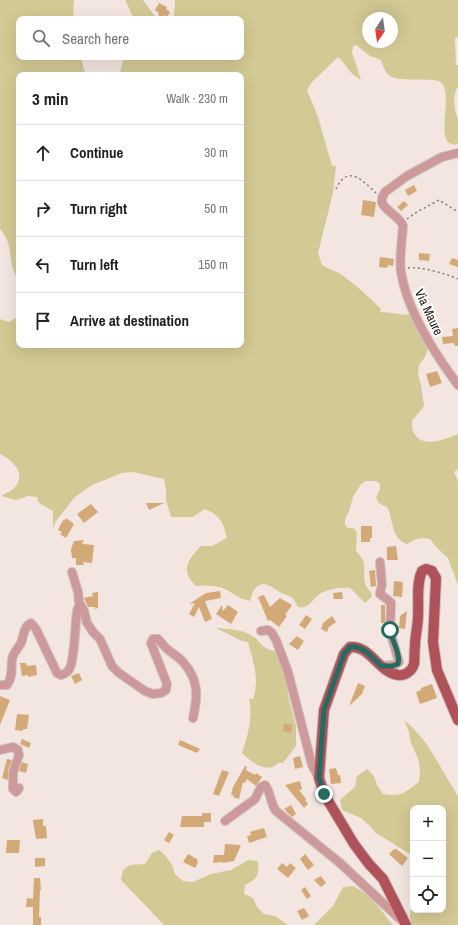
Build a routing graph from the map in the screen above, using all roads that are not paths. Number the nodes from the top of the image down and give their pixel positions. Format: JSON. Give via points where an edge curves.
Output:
{"nodes":[{"id":1,"x":458,"y":153,"type":"edge"},
{"id":2,"x":458,"y":385,"type":"edge"},
{"id":3,"x":380,"y":562,"type":"dead end"},
{"id":4,"x":72,"y":572,"type":"dead end"},
{"id":5,"x":81,"y":606,"type":"junction"},
{"id":6,"x":260,"y":631,"type":"dead end"},
{"id":7,"x":381,"y":666,"type":"junction"},
{"id":8,"x":0,"y":685,"type":"edge"},
{"id":9,"x":193,"y":718,"type":"dead end"},
{"id":10,"x":458,"y":720,"type":"edge"},
{"id":11,"x":0,"y":750,"type":"edge"},
{"id":12,"x":319,"y":778,"type":"junction"},
{"id":13,"x":18,"y":788,"type":"dead end"},
{"id":14,"x":225,"y":821,"type":"dead end"},
{"id":15,"x":406,"y":925,"type":"edge"}],
"edges":[{"from":1,"to":2,"type":"street","name":"Via Maure","via":[[442,157],[407,176],[382,198],[384,207],[402,222],[401,271],[408,300],[430,343]]},
{"from":3,"to":7,"type":"street","via":[[380,594],[391,603],[390,630],[399,662],[395,665]]},
{"from":4,"to":5,"type":"street"},
{"from":5,"to":8,"type":"street","via":[[77,611],[70,668],[65,674],[57,673],[39,634],[31,623],[26,627],[21,643],[13,653],[10,680],[7,684]]},
{"from":5,"to":9,"type":"street","via":[[87,624],[100,639],[112,666],[145,691],[161,693],[166,690],[167,684],[151,644],[152,639],[158,638],[182,661],[196,686],[197,700]]},
{"from":6,"to":12,"type":"street","via":[[268,630],[276,640],[288,672],[312,765]]},
{"from":7,"to":10,"type":"main road","via":[[403,676],[414,664],[418,578],[422,570],[432,572],[436,578],[433,642],[437,670]]},
{"from":7,"to":12,"type":"main road","via":[[356,646],[350,647],[344,654],[324,710]]},
{"from":11,"to":13,"type":"street","via":[[13,747],[18,750],[19,755],[13,773],[14,791]]},
{"from":12,"to":15,"type":"main road","via":[[324,794],[358,849],[383,879]]},
{"from":14,"to":15,"type":"street","via":[[255,799],[261,787],[265,785],[276,811],[340,863]]}]}
